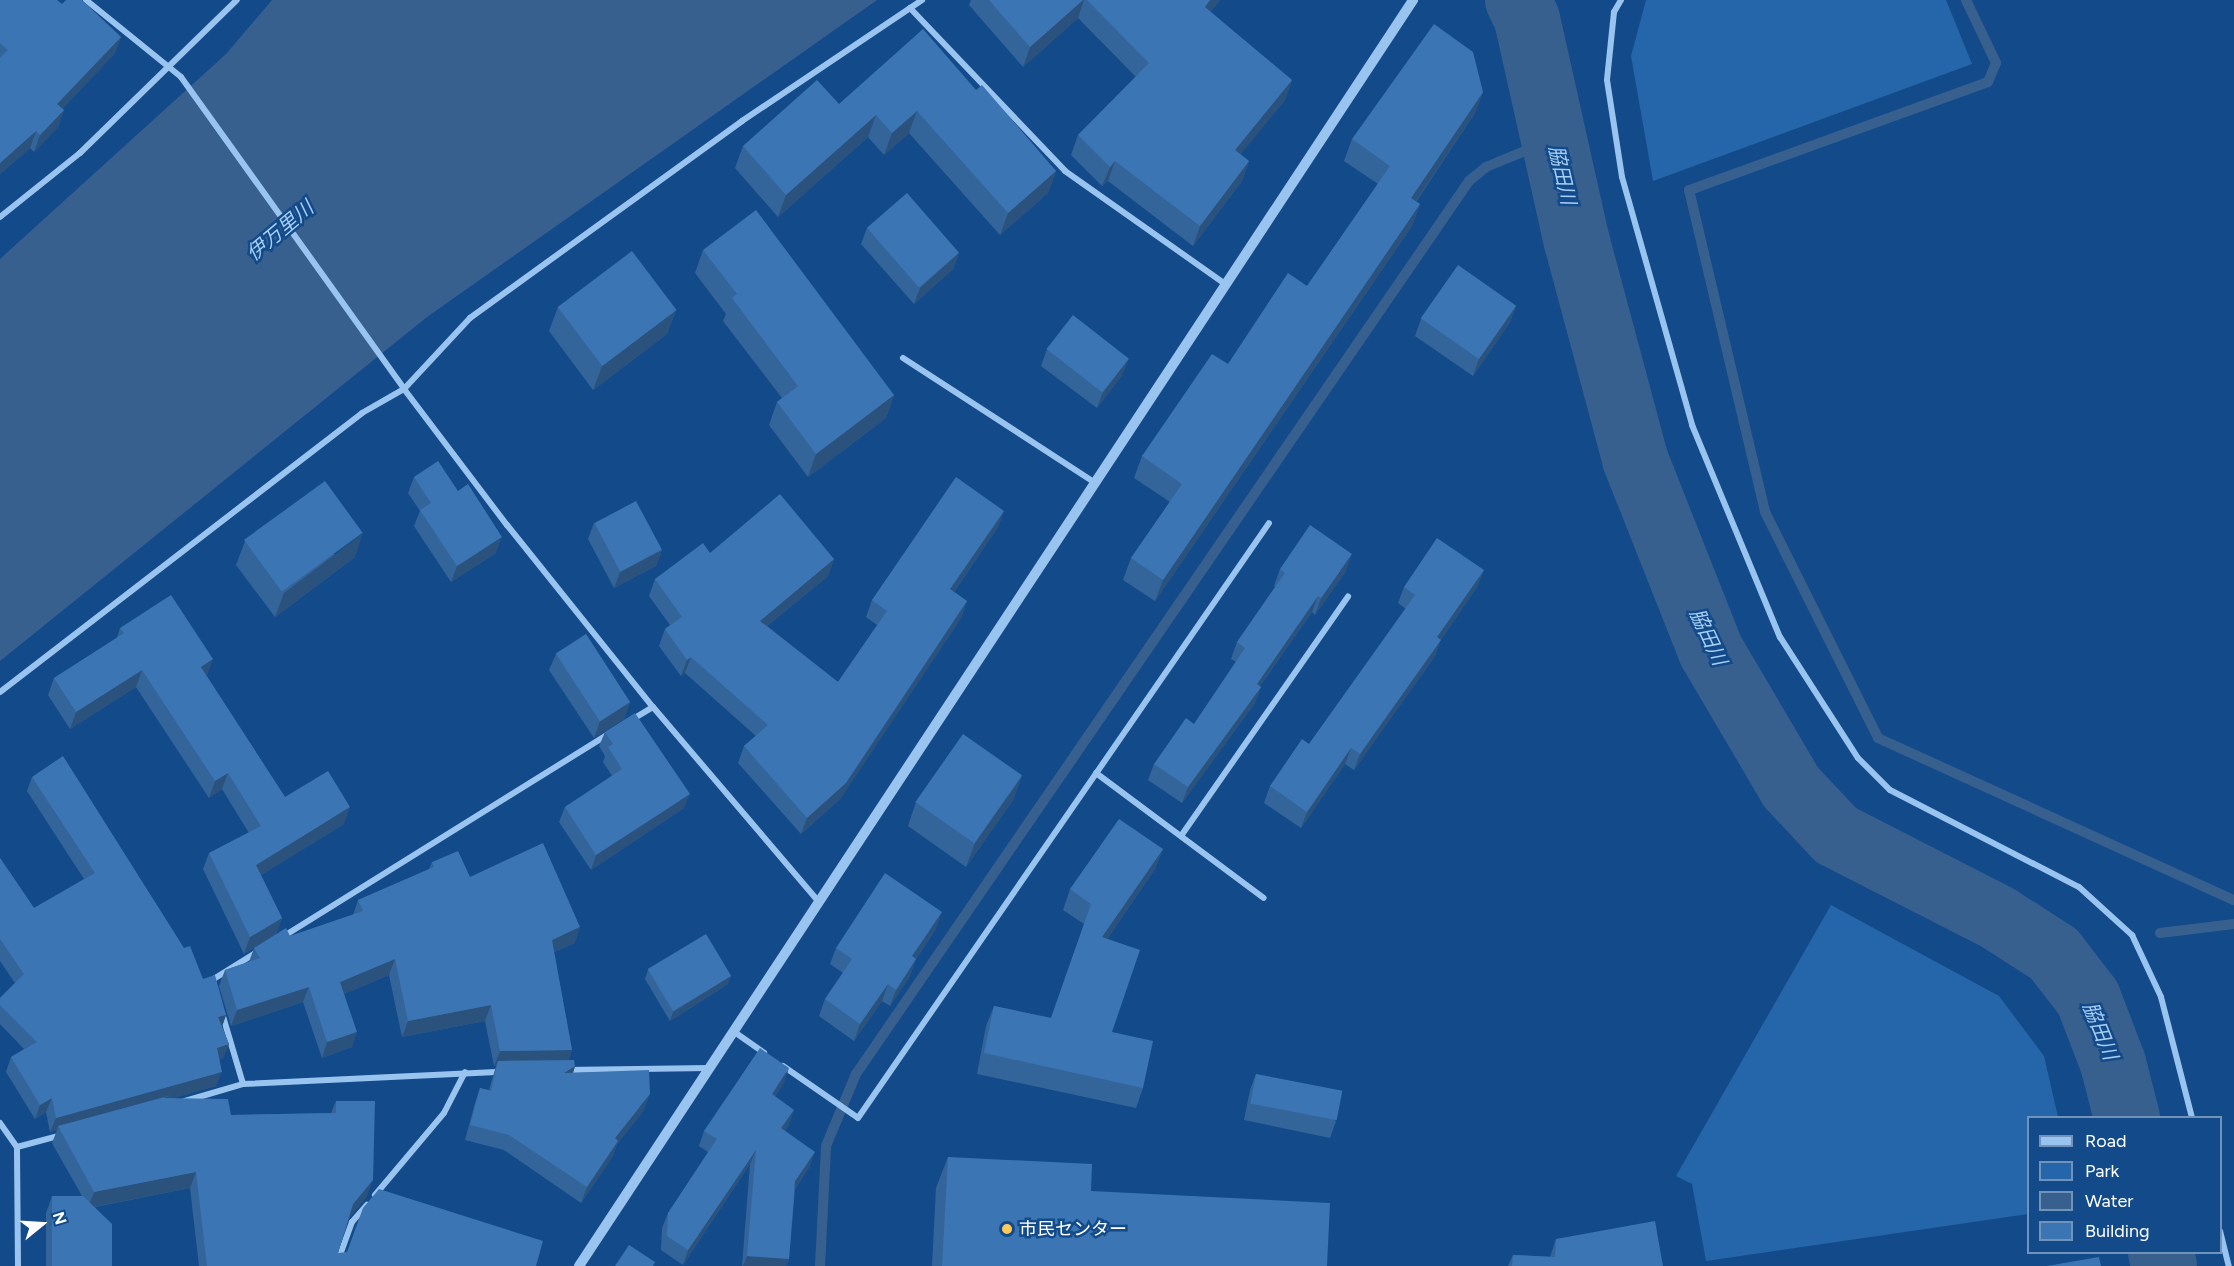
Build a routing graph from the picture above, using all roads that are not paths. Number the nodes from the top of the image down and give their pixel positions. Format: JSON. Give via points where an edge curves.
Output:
{"nodes":[{"id":1,"x":86,"y":0,"type":"edge"},
{"id":2,"x":237,"y":0,"type":"edge"},
{"id":3,"x":922,"y":0,"type":"edge"},
{"id":4,"x":1413,"y":0,"type":"edge"},
{"id":5,"x":1621,"y":0,"type":"edge"},
{"id":6,"x":910,"y":8,"type":"junction"},
{"id":7,"x":167,"y":66,"type":"junction"},
{"id":8,"x":0,"y":217,"type":"edge"},
{"id":9,"x":1225,"y":284,"type":"junction"},
{"id":10,"x":903,"y":358,"type":"dead end"},
{"id":11,"x":404,"y":389,"type":"junction"},
{"id":12,"x":1094,"y":483,"type":"junction"},
{"id":13,"x":1269,"y":523,"type":"dead end"},
{"id":14,"x":1348,"y":597,"type":"dead end"},
{"id":15,"x":0,"y":692,"type":"edge"},
{"id":16,"x":653,"y":706,"type":"junction"},
{"id":17,"x":623,"y":725,"type":"edge"},
{"id":18,"x":613,"y":731,"type":"edge"},
{"id":19,"x":1096,"y":773,"type":"junction"},
{"id":20,"x":1181,"y":836,"type":"junction"},
{"id":21,"x":1264,"y":898,"type":"dead end"},
{"id":22,"x":818,"y":900,"type":"junction"},
{"id":23,"x":273,"y":942,"type":"edge"},
{"id":24,"x":262,"y":949,"type":"edge"},
{"id":25,"x":216,"y":990,"type":"edge"},
{"id":26,"x":219,"y":1000,"type":"edge"},
{"id":27,"x":733,"y":1031,"type":"junction"},
{"id":28,"x":770,"y":1058,"type":"edge"},
{"id":29,"x":780,"y":1064,"type":"edge"},
{"id":30,"x":709,"y":1068,"type":"junction"},
{"id":31,"x":511,"y":1071,"type":"edge"},
{"id":32,"x":558,"y":1071,"type":"edge"},
{"id":33,"x":465,"y":1072,"type":"junction"},
{"id":34,"x":243,"y":1084,"type":"junction"},
{"id":35,"x":175,"y":1103,"type":"edge"},
{"id":36,"x":2191,"y":1116,"type":"edge"},
{"id":37,"x":0,"y":1123,"type":"edge"},
{"id":38,"x":74,"y":1132,"type":"edge"},
{"id":39,"x":17,"y":1147,"type":"junction"},
{"id":40,"x":2222,"y":1239,"type":"edge"},
{"id":41,"x":18,"y":1266,"type":"edge"},
{"id":42,"x":336,"y":1266,"type":"edge"},
{"id":43,"x":579,"y":1266,"type":"edge"},
{"id":44,"x":2229,"y":1266,"type":"edge"}],
"edges":[{"from":1,"to":7,"type":"street"},
{"from":2,"to":7,"type":"street"},
{"from":3,"to":6,"type":"street"},
{"from":4,"to":9,"type":"street"},
{"from":5,"to":36,"type":"street","via":[[1614,12],[1607,81],[1622,177],[1692,425],[1780,638],[1858,758],[1890,790],[2079,887],[2132,935],[2161,997]]},
{"from":6,"to":9,"type":"street","via":[[1065,171]]},
{"from":6,"to":11,"type":"street","via":[[742,121],[470,318]]},
{"from":7,"to":8,"type":"street","via":[[80,153]]},
{"from":7,"to":11,"type":"street","via":[[181,77]]},
{"from":9,"to":12,"type":"street"},
{"from":10,"to":12,"type":"street"},
{"from":11,"to":15,"type":"street","via":[[362,413]]},
{"from":11,"to":16,"type":"street"},
{"from":12,"to":22,"type":"street"},
{"from":13,"to":19,"type":"street"},
{"from":14,"to":20,"type":"street"},
{"from":16,"to":17,"type":"street"},
{"from":16,"to":22,"type":"street"},
{"from":18,"to":23,"type":"street"},
{"from":19,"to":20,"type":"street"},
{"from":19,"to":29,"type":"street","via":[[858,1118]]},
{"from":20,"to":21,"type":"street"},
{"from":22,"to":27,"type":"street"},
{"from":24,"to":25,"type":"street","via":[[213,980]]},
{"from":26,"to":34,"type":"street"},
{"from":27,"to":28,"type":"street"},
{"from":27,"to":30,"type":"street"},
{"from":30,"to":32,"type":"street"},
{"from":30,"to":43,"type":"street"},
{"from":31,"to":33,"type":"street"},
{"from":33,"to":34,"type":"street"},
{"from":33,"to":42,"type":"street","via":[[444,1113],[352,1222]]},
{"from":34,"to":35,"type":"street"},
{"from":37,"to":39,"type":"street"},
{"from":38,"to":39,"type":"street"},
{"from":39,"to":41,"type":"street"},
{"from":40,"to":44,"type":"street"}]}
